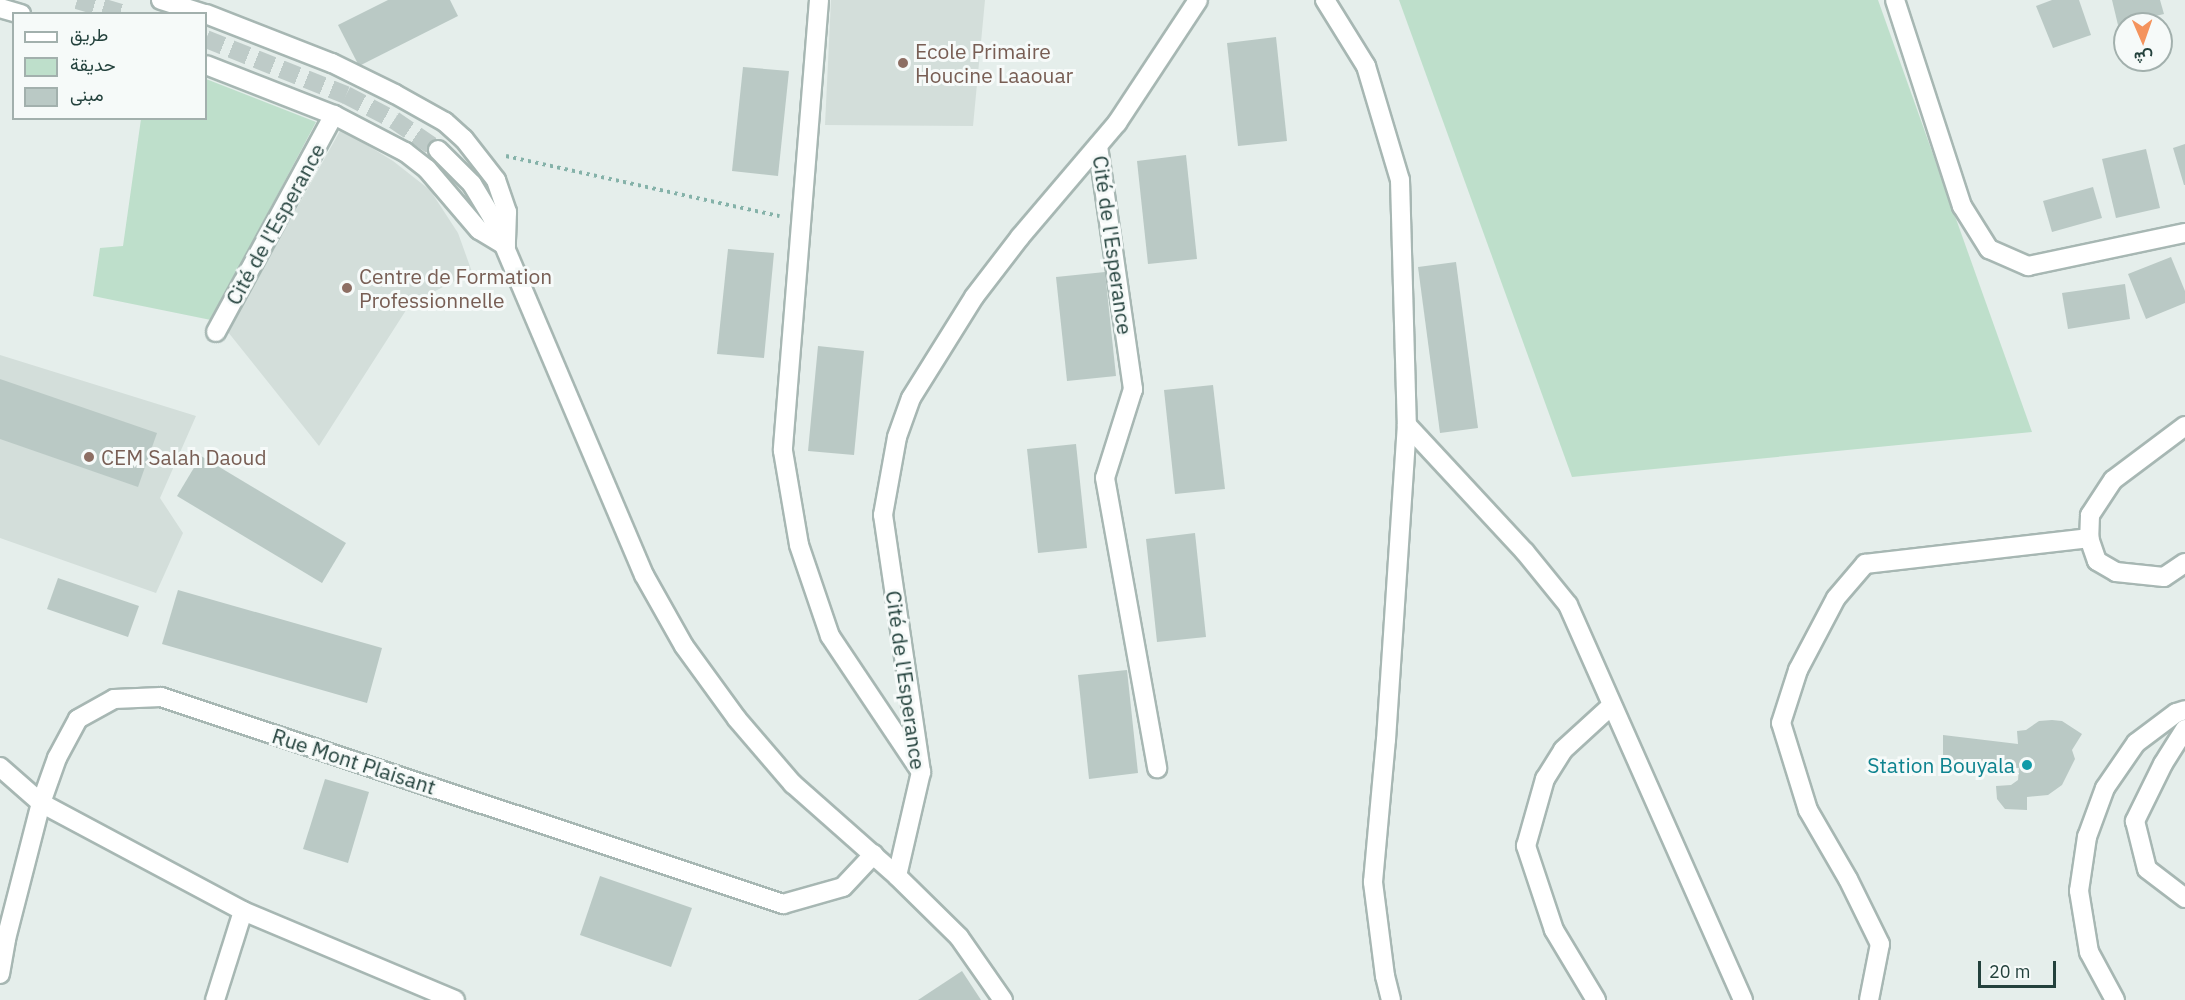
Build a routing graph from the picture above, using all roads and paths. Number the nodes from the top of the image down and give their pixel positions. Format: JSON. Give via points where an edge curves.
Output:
{"nodes":[{"id":1,"x":161,"y":0,"type":"edge"},
{"id":2,"x":819,"y":0,"type":"edge"},
{"id":3,"x":1198,"y":0,"type":"edge"},
{"id":4,"x":1325,"y":0,"type":"edge"},
{"id":5,"x":1895,"y":0,"type":"edge"},
{"id":6,"x":199,"y":12,"type":"edge"},
{"id":7,"x":207,"y":15,"type":"edge"},
{"id":8,"x":207,"y":65,"type":"edge"},
{"id":9,"x":334,"y":115,"type":"junction"},
{"id":10,"x":1098,"y":146,"type":"junction"},
{"id":11,"x":438,"y":150,"type":"tunnel mouth"},
{"id":12,"x":516,"y":156,"type":"dead end"},
{"id":13,"x":801,"y":221,"type":"junction"},
{"id":14,"x":2185,"y":233,"type":"edge"},
{"id":15,"x":506,"y":246,"type":"junction"},
{"id":16,"x":216,"y":332,"type":"dead end"},
{"id":17,"x":1407,"y":425,"type":"junction"},
{"id":18,"x":2185,"y":426,"type":"edge"},
{"id":19,"x":2089,"y":538,"type":"junction"},
{"id":20,"x":2185,"y":563,"type":"edge"},
{"id":21,"x":1611,"y":706,"type":"junction"},
{"id":22,"x":2185,"y":710,"type":"edge"},
{"id":23,"x":2185,"y":729,"type":"edge"},
{"id":24,"x":0,"y":767,"type":"edge"},
{"id":25,"x":1157,"y":768,"type":"dead end"},
{"id":26,"x":921,"y":772,"type":"junction"},
{"id":27,"x":41,"y":803,"type":"junction"},
{"id":28,"x":874,"y":854,"type":"junction"},
{"id":29,"x":897,"y":876,"type":"junction"},
{"id":30,"x":2185,"y":898,"type":"edge"},
{"id":31,"x":243,"y":911,"type":"junction"},
{"id":32,"x":3,"y":939,"type":"edge"},
{"id":33,"x":0,"y":974,"type":"edge"},
{"id":34,"x":215,"y":1000,"type":"edge"},
{"id":35,"x":454,"y":1000,"type":"edge"},
{"id":36,"x":1003,"y":1000,"type":"edge"},
{"id":37,"x":1391,"y":1000,"type":"edge"},
{"id":38,"x":1596,"y":1000,"type":"edge"},
{"id":39,"x":1743,"y":1000,"type":"edge"},
{"id":40,"x":1869,"y":1000,"type":"edge"},
{"id":41,"x":2115,"y":1000,"type":"edge"}],
"edges":[{"from":1,"to":6,"type":"street"},
{"from":2,"to":13,"type":"street"},
{"from":3,"to":10,"type":"street","name":"Cité de l'Esperance"},
{"from":4,"to":17,"type":"street","via":[[1366,66],[1400,180]]},
{"from":5,"to":14,"type":"street","via":[[1962,206],[1989,249],[2028,266]]},
{"from":7,"to":15,"type":"street","via":[[332,63],[444,122],[496,180],[507,212]]},
{"from":8,"to":9,"type":"street"},
{"from":9,"to":15,"type":"street","via":[[391,143],[427,168],[479,230]]},
{"from":9,"to":16,"type":"street","name":"Cité de l'Esperance"},
{"from":10,"to":25,"type":"street","name":"Cité de l'Esperance","via":[[1133,389],[1105,477]]},
{"from":10,"to":26,"type":"street","name":"Cité de l'Esperance","via":[[974,297],[911,398],[897,437],[883,515]]},
{"from":11,"to":15,"type":"street","via":[[472,184]]},
{"from":12,"to":13,"type":"path"},
{"from":13,"to":26,"type":"street","via":[[783,451],[799,545],[830,636]]},
{"from":15,"to":28,"type":"street","via":[[644,575],[684,646],[737,719],[794,784]]},
{"from":17,"to":21,"type":"street","via":[[1525,552],[1568,605]]},
{"from":17,"to":37,"type":"street","via":[[1373,882]]},
{"from":18,"to":19,"type":"street","via":[[2113,480],[2090,515]]},
{"from":19,"to":20,"type":"street","via":[[2097,561],[2116,572],[2164,577]]},
{"from":19,"to":40,"type":"street","via":[[1865,564],[1836,598],[1798,670],[1781,723],[1808,810],[1880,944]]},
{"from":21,"to":38,"type":"street","via":[[1563,750],[1545,779],[1526,846],[1554,930]]},
{"from":21,"to":39,"type":"street"},
{"from":22,"to":41,"type":"street","via":[[2136,743],[2106,788],[2087,837],[2079,891],[2089,952]]},
{"from":23,"to":30,"type":"street","via":[[2135,821],[2147,869]]},
{"from":24,"to":27,"type":"street"},
{"from":26,"to":29,"type":"street","name":"Cité de l'Esperance"},
{"from":27,"to":28,"type":"street","name":"Rue Mont Plaisant","via":[[57,758],[78,719],[114,699],[161,697],[783,904],[843,886]]},
{"from":27,"to":31,"type":"street"},
{"from":27,"to":32,"type":"street","name":"Rue Mont Plaisant"},
{"from":28,"to":29,"type":"street"},
{"from":29,"to":36,"type":"street","via":[[959,937]]},
{"from":31,"to":34,"type":"street"},
{"from":31,"to":35,"type":"street"},
{"from":32,"to":33,"type":"street","name":"Rue Mont Plaisant"}]}
